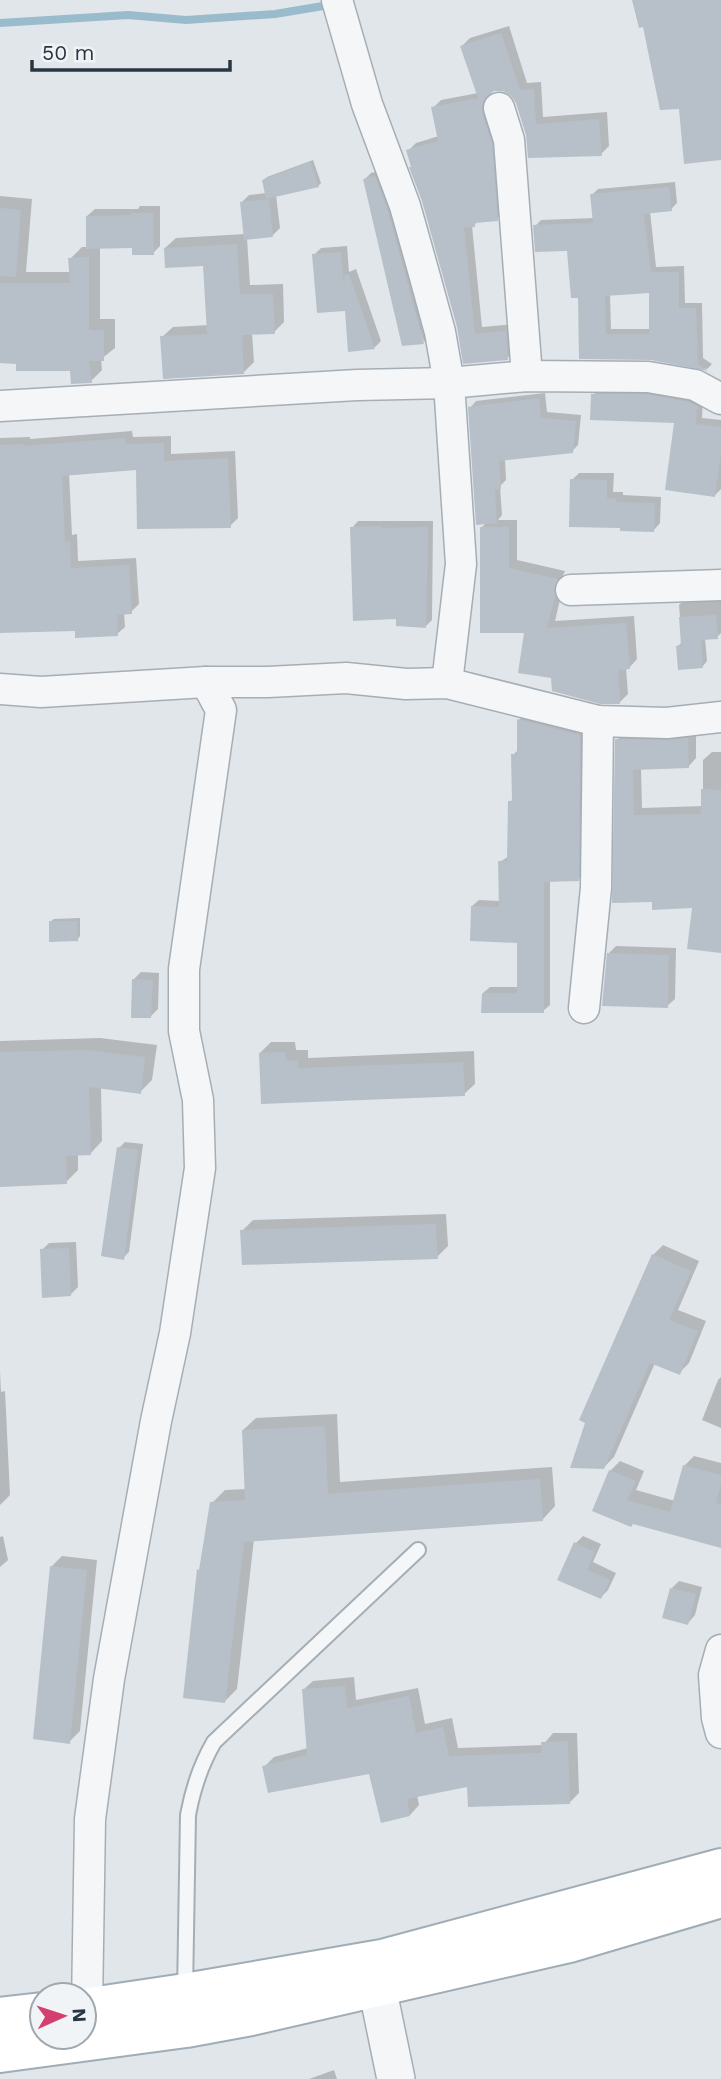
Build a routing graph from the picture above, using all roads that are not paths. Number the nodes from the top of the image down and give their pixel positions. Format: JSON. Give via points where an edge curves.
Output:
{"nodes":[{"id":1,"x":337,"y":0,"type":"edge"},
{"id":2,"x":499,"y":108,"type":"dead end"},
{"id":3,"x":527,"y":376,"type":"junction"},
{"id":4,"x":449,"y":383,"type":"junction"},
{"id":5,"x":721,"y":399,"type":"edge"},
{"id":6,"x":0,"y":406,"type":"edge"},
{"id":7,"x":721,"y":585,"type":"edge"},
{"id":8,"x":571,"y":590,"type":"dead end"},
{"id":9,"x":206,"y":682,"type":"junction"},
{"id":10,"x":268,"y":682,"type":"junction"},
{"id":11,"x":447,"y":683,"type":"junction"},
{"id":12,"x":0,"y":689,"type":"edge"},
{"id":13,"x":220,"y":709,"type":"junction"},
{"id":14,"x":721,"y":717,"type":"edge"},
{"id":15,"x":597,"y":722,"type":"junction"},
{"id":16,"x":584,"y":1008,"type":"dead end"},
{"id":17,"x":418,"y":1550,"type":"dead end"},
{"id":18,"x":721,"y":1650,"type":"edge"},
{"id":19,"x":721,"y":1733,"type":"edge"},
{"id":20,"x":721,"y":1868,"type":"edge"},
{"id":21,"x":721,"y":1898,"type":"edge"},
{"id":22,"x":87,"y":1981,"type":"edge"},
{"id":23,"x":377,"y":1987,"type":"junction"},
{"id":24,"x":98,"y":2007,"type":"edge"},
{"id":25,"x":185,"y":2011,"type":"junction"},
{"id":26,"x":28,"y":2014,"type":"edge"},
{"id":27,"x":0,"y":2017,"type":"edge"},
{"id":28,"x":0,"y":2053,"type":"edge"},
{"id":29,"x":396,"y":2079,"type":"edge"}],
"edges":[{"from":1,"to":4,"type":"street","via":[[412,232]]},
{"from":2,"to":3,"type":"street","via":[[509,140]]},
{"from":3,"to":4,"type":"street"},
{"from":3,"to":5,"type":"street","via":[[648,377],[695,385]]},
{"from":4,"to":6,"type":"street"},
{"from":4,"to":11,"type":"street","via":[[461,564]]},
{"from":7,"to":8,"type":"street"},
{"from":9,"to":10,"type":"street"},
{"from":9,"to":12,"type":"street","via":[[41,692]]},
{"from":9,"to":13,"type":"street"},
{"from":10,"to":11,"type":"street","via":[[346,678]]},
{"from":10,"to":13,"type":"street"},
{"from":11,"to":15,"type":"street"},
{"from":13,"to":22,"type":"street","via":[[184,969],[184,1031],[198,1100],[200,1168],[176,1333],[109,1679],[90,1819]]},
{"from":14,"to":15,"type":"street","via":[[667,723]]},
{"from":15,"to":16,"type":"street","via":[[596,888]]},
{"from":17,"to":25,"type":"lane","via":[[214,1742],[201,1765],[188,1815]]},
{"from":18,"to":19,"type":"street","via":[[714,1675]]},
{"from":20,"to":25,"type":"main road"},
{"from":21,"to":23,"type":"main road","via":[[569,1942]]},
{"from":23,"to":25,"type":"main road","via":[[251,2016]]},
{"from":23,"to":29,"type":"street"},
{"from":24,"to":25,"type":"main road"},
{"from":25,"to":28,"type":"main road"},
{"from":26,"to":27,"type":"main road"}]}
